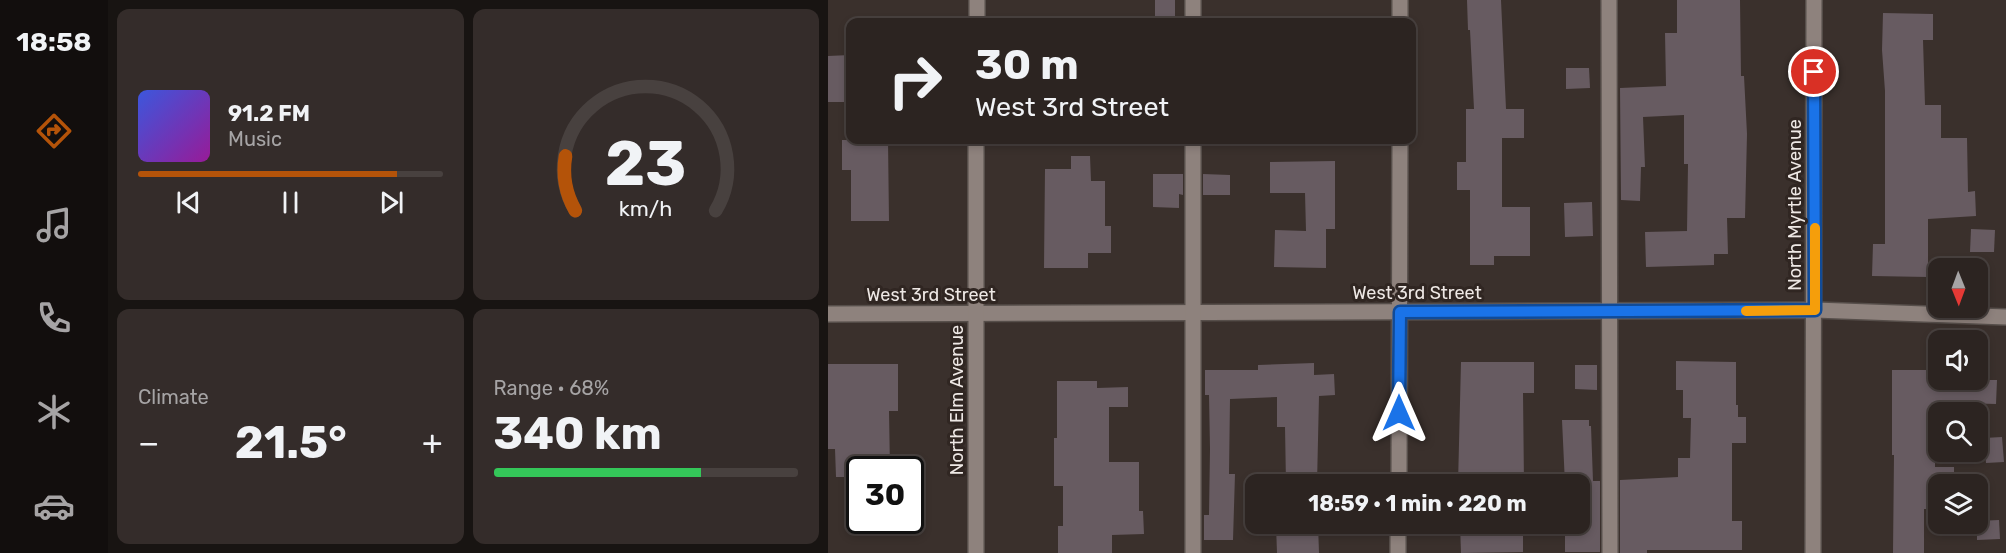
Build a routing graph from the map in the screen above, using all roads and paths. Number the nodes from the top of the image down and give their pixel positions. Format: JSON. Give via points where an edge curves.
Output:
{"nodes":[{"id":1,"x":977,"y":0,"type":"edge"},
{"id":2,"x":1193,"y":0,"type":"edge"},
{"id":3,"x":1400,"y":0,"type":"edge"},
{"id":4,"x":1609,"y":0,"type":"edge"},
{"id":5,"x":1814,"y":0,"type":"edge"},
{"id":6,"x":977,"y":18,"type":"edge"},
{"id":7,"x":1193,"y":18,"type":"edge"},
{"id":8,"x":1400,"y":18,"type":"edge"},
{"id":9,"x":976,"y":144,"type":"edge"},
{"id":10,"x":1193,"y":144,"type":"edge"},
{"id":11,"x":1400,"y":144,"type":"edge"},
{"id":12,"x":1815,"y":310,"type":"junction"},
{"id":13,"x":1400,"y":312,"type":"junction"},
{"id":14,"x":1610,"y":312,"type":"junction"},
{"id":15,"x":1194,"y":313,"type":"junction"},
{"id":16,"x":828,"y":314,"type":"edge"},
{"id":17,"x":976,"y":314,"type":"junction"},
{"id":18,"x":2006,"y":316,"type":"edge"},
{"id":19,"x":1399,"y":474,"type":"edge"},
{"id":20,"x":1398,"y":534,"type":"edge"},
{"id":21,"x":976,"y":553,"type":"edge"},
{"id":22,"x":1193,"y":553,"type":"edge"},
{"id":23,"x":1398,"y":553,"type":"edge"},
{"id":24,"x":1610,"y":553,"type":"edge"},
{"id":25,"x":1813,"y":553,"type":"edge"}],
"edges":[{"from":1,"to":6,"type":"street"},
{"from":2,"to":7,"type":"street"},
{"from":3,"to":8,"type":"street"},
{"from":4,"to":14,"type":"street"},
{"from":5,"to":12,"type":"street","name":"North Myrtle Avenue"},
{"from":9,"to":17,"type":"street","name":"North Elm Avenue"},
{"from":10,"to":15,"type":"street"},
{"from":11,"to":13,"type":"street"},
{"from":12,"to":14,"type":"street","name":"West 3rd Street"},
{"from":12,"to":18,"type":"street","name":"West 3rd Street"},
{"from":12,"to":25,"type":"street","name":"North Myrtle Avenue"},
{"from":13,"to":14,"type":"street","name":"West 3rd Street"},
{"from":13,"to":15,"type":"street","name":"West 3rd Street"},
{"from":13,"to":19,"type":"street"},
{"from":14,"to":24,"type":"street"},
{"from":15,"to":17,"type":"street","name":"West 3rd Street"},
{"from":15,"to":22,"type":"street"},
{"from":16,"to":17,"type":"street","name":"West 3rd Street"},
{"from":17,"to":21,"type":"street","name":"North Elm Avenue"},
{"from":20,"to":23,"type":"street"}]}
